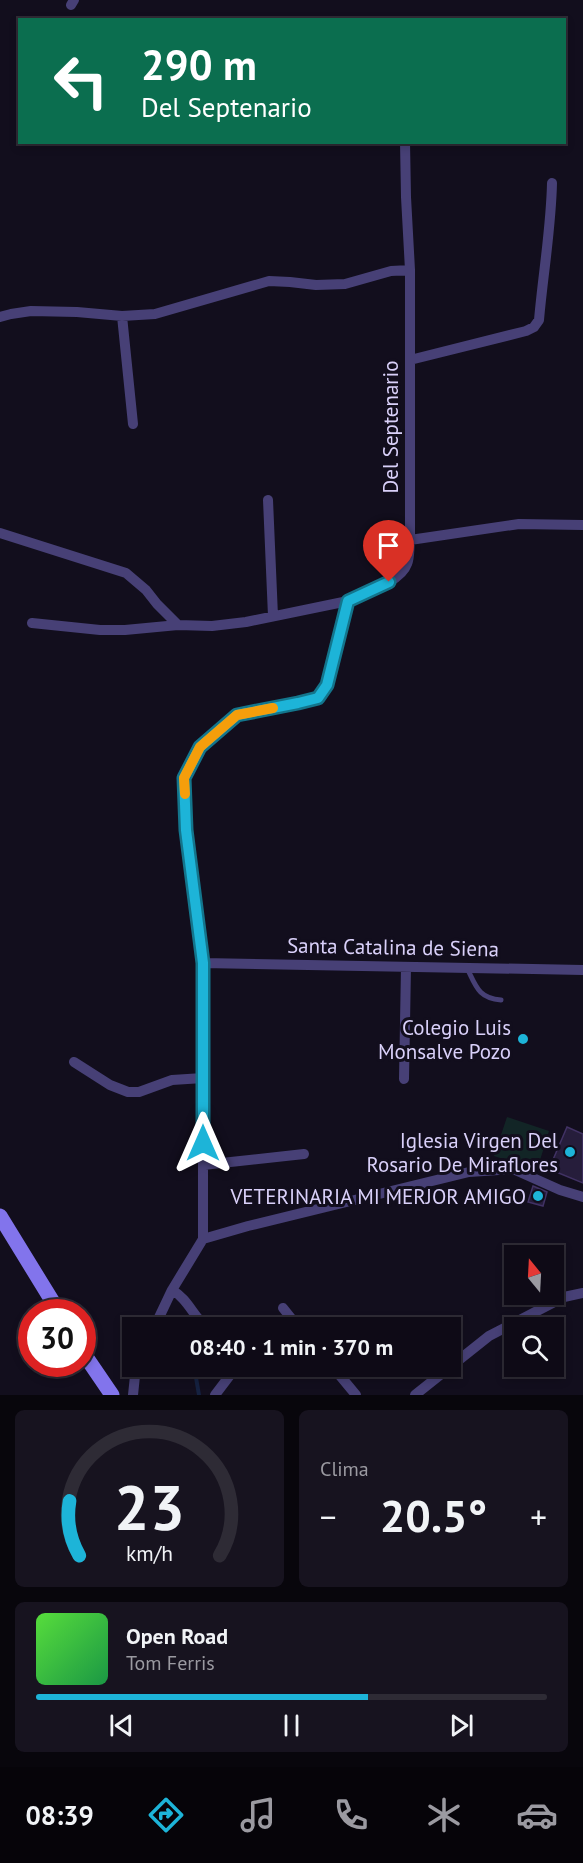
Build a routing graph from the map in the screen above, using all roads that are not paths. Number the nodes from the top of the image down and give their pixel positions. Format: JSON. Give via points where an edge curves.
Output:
{"nodes":[{"id":1,"x":406,"y":144,"type":"edge"},
{"id":2,"x":552,"y":183,"type":"dead end"},
{"id":3,"x":410,"y":270,"type":"junction"},
{"id":4,"x":123,"y":316,"type":"junction"},
{"id":5,"x":0,"y":317,"type":"edge"},
{"id":6,"x":410,"y":360,"type":"junction"},
{"id":7,"x":134,"y":424,"type":"dead end"},
{"id":8,"x":268,"y":500,"type":"dead end"},
{"id":9,"x":583,"y":525,"type":"edge"},
{"id":10,"x":0,"y":533,"type":"edge"},
{"id":11,"x":410,"y":540,"type":"junction"},
{"id":12,"x":348,"y":601,"type":"junction"},
{"id":13,"x":273,"y":616,"type":"junction"},
{"id":14,"x":32,"y":623,"type":"dead end"},
{"id":15,"x":178,"y":625,"type":"junction"},
{"id":16,"x":203,"y":963,"type":"junction"},
{"id":17,"x":406,"y":967,"type":"junction"},
{"id":18,"x":467,"y":968,"type":"junction"},
{"id":19,"x":583,"y":970,"type":"edge"},
{"id":20,"x":501,"y":1000,"type":"dead end"},
{"id":21,"x":74,"y":1062,"type":"dead end"},
{"id":22,"x":203,"y":1078,"type":"junction"},
{"id":23,"x":404,"y":1079,"type":"dead end"},
{"id":24,"x":304,"y":1154,"type":"dead end"},
{"id":25,"x":203,"y":1165,"type":"junction"},
{"id":26,"x":583,"y":1197,"type":"edge"},
{"id":27,"x":0,"y":1216,"type":"edge"},
{"id":28,"x":203,"y":1239,"type":"junction"},
{"id":29,"x":172,"y":1290,"type":"junction"},
{"id":30,"x":583,"y":1293,"type":"edge"},
{"id":31,"x":51,"y":1299,"type":"edge"},
{"id":32,"x":283,"y":1308,"type":"dead end"},
{"id":33,"x":159,"y":1317,"type":"edge"},
{"id":34,"x":197,"y":1317,"type":"edge"},
{"id":35,"x":290,"y":1317,"type":"edge"},
{"id":36,"x":96,"y":1372,"type":"edge"},
{"id":37,"x":135,"y":1377,"type":"edge"},
{"id":38,"x":229,"y":1377,"type":"edge"},
{"id":39,"x":341,"y":1377,"type":"edge"},
{"id":40,"x":112,"y":1395,"type":"edge"},
{"id":41,"x":133,"y":1395,"type":"edge"},
{"id":42,"x":216,"y":1395,"type":"edge"},
{"id":43,"x":356,"y":1395,"type":"edge"},
{"id":44,"x":415,"y":1395,"type":"edge"}],
"edges":[{"from":1,"to":3,"type":"street","name":"Del Septenario"},
{"from":2,"to":6,"type":"street","via":[[539,320],[534,327]]},
{"from":3,"to":4,"type":"street","via":[[391,271],[345,284],[269,281],[155,314]]},
{"from":3,"to":6,"type":"street","name":"Del Septenario"},
{"from":4,"to":5,"type":"street","via":[[60,311]]},
{"from":4,"to":7,"type":"street"},
{"from":6,"to":11,"type":"street","name":"Del Septenario"},
{"from":8,"to":13,"type":"street"},
{"from":9,"to":11,"type":"street","via":[[519,524]]},
{"from":10,"to":15,"type":"street","via":[[126,573]]},
{"from":11,"to":12,"type":"street","name":"Del Septenario","via":[[408,562],[402,574]]},
{"from":12,"to":13,"type":"street"},
{"from":12,"to":16,"type":"street","via":[[327,685],[318,698],[237,715],[200,747],[184,778],[186,830]]},
{"from":13,"to":15,"type":"street","via":[[212,626]]},
{"from":14,"to":15,"type":"street","via":[[100,630]]},
{"from":16,"to":17,"type":"street","name":"Santa Catalina de Siena"},
{"from":16,"to":22,"type":"street"},
{"from":17,"to":18,"type":"street","name":"Santa Catalina de Siena"},
{"from":17,"to":23,"type":"street"},
{"from":18,"to":19,"type":"street","name":"Santa Catalina de Siena"},
{"from":18,"to":20,"type":"lane","via":[[480,993]]},
{"from":21,"to":22,"type":"street","via":[[128,1092],[172,1080]]},
{"from":22,"to":25,"type":"street"},
{"from":24,"to":25,"type":"street"},
{"from":25,"to":28,"type":"street"},
{"from":26,"to":28,"type":"street","via":[[513,1169],[469,1172]]},
{"from":27,"to":31,"type":"street"},
{"from":28,"to":29,"type":"street"},
{"from":29,"to":33,"type":"street"},
{"from":29,"to":34,"type":"street","via":[[186,1299]]},
{"from":30,"to":44,"type":"street","via":[[564,1297],[489,1336]]},
{"from":32,"to":35,"type":"street"},
{"from":36,"to":40,"type":"street"},
{"from":37,"to":41,"type":"street"},
{"from":38,"to":42,"type":"street"},
{"from":39,"to":43,"type":"street"}]}
